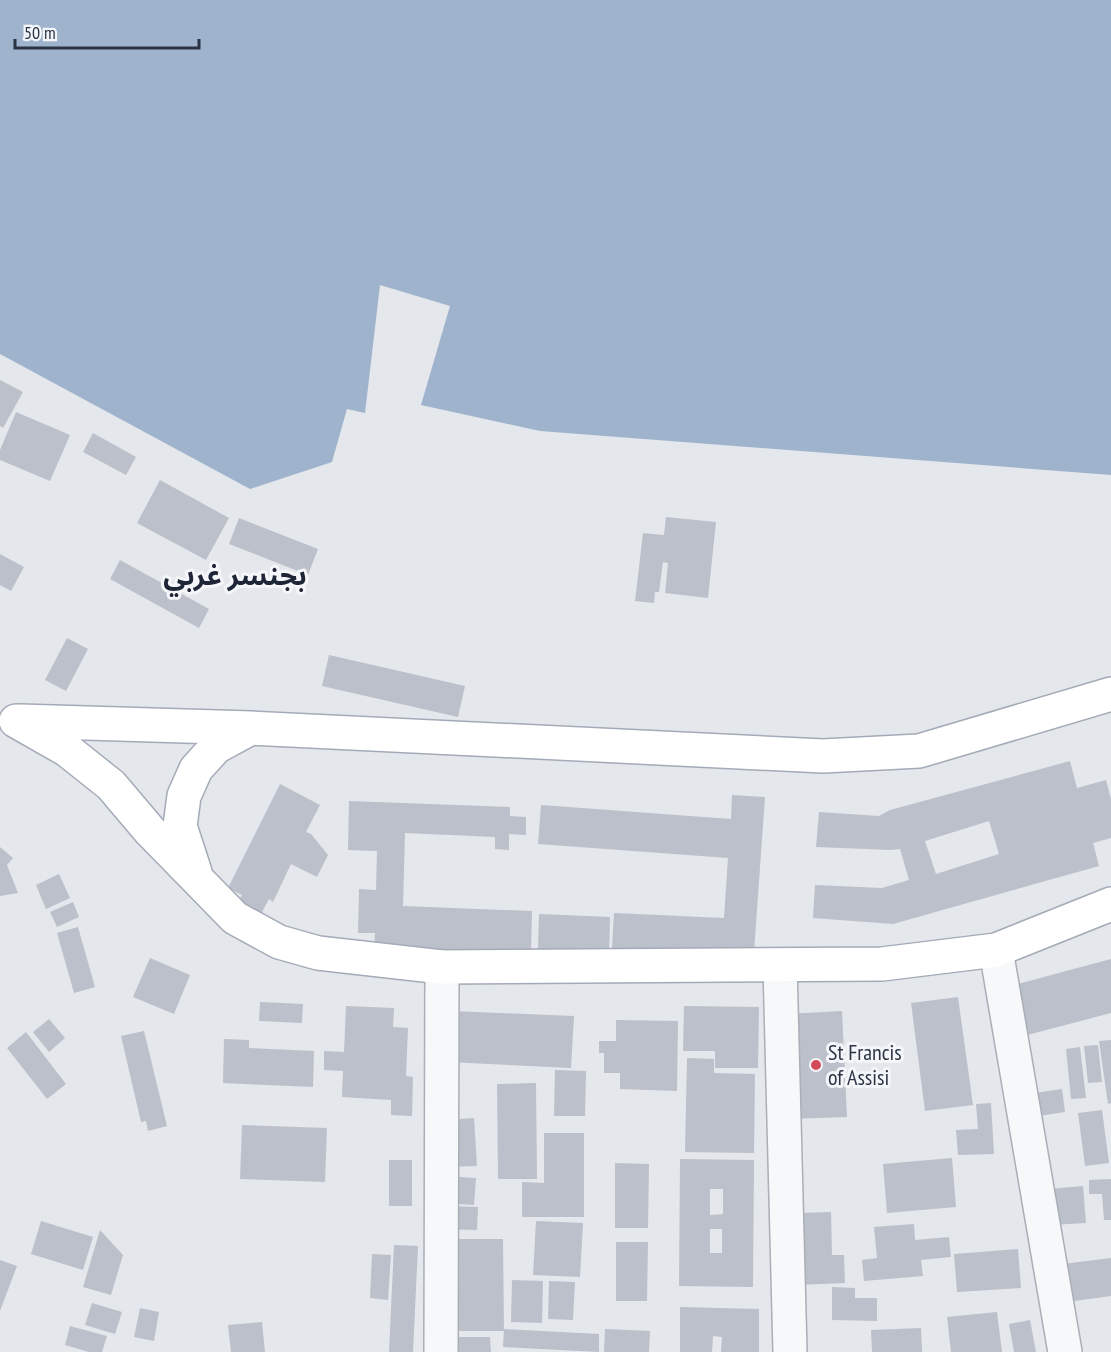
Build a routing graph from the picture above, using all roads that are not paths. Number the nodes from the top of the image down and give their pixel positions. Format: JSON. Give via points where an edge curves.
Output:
{"nodes":[{"id":1,"x":1111,"y":694,"type":"edge"},
{"id":2,"x":8,"y":722,"type":"edge"},
{"id":3,"x":251,"y":728,"type":"junction"},
{"id":4,"x":198,"y":881,"type":"junction"},
{"id":5,"x":1111,"y":904,"type":"edge"},
{"id":6,"x":996,"y":950,"type":"junction"},
{"id":7,"x":780,"y":966,"type":"junction"},
{"id":8,"x":442,"y":967,"type":"junction"},
{"id":9,"x":441,"y":1352,"type":"edge"},
{"id":10,"x":790,"y":1352,"type":"edge"},
{"id":11,"x":1065,"y":1352,"type":"edge"}],
"edges":[{"from":1,"to":3,"type":"main road","via":[[919,751],[823,756]]},
{"from":2,"to":3,"type":"main road"},
{"from":2,"to":4,"type":"main road","via":[[67,750],[111,785]]},
{"from":3,"to":4,"type":"main road","via":[[216,747],[196,769],[183,796],[180,826]]},
{"from":4,"to":8,"type":"main road","via":[[235,918],[279,942],[318,953]]},
{"from":5,"to":6,"type":"main road"},
{"from":6,"to":7,"type":"main road","via":[[882,964]]},
{"from":6,"to":11,"type":"street"},
{"from":7,"to":8,"type":"main road"},
{"from":7,"to":10,"type":"street"},
{"from":8,"to":9,"type":"street"}]}
